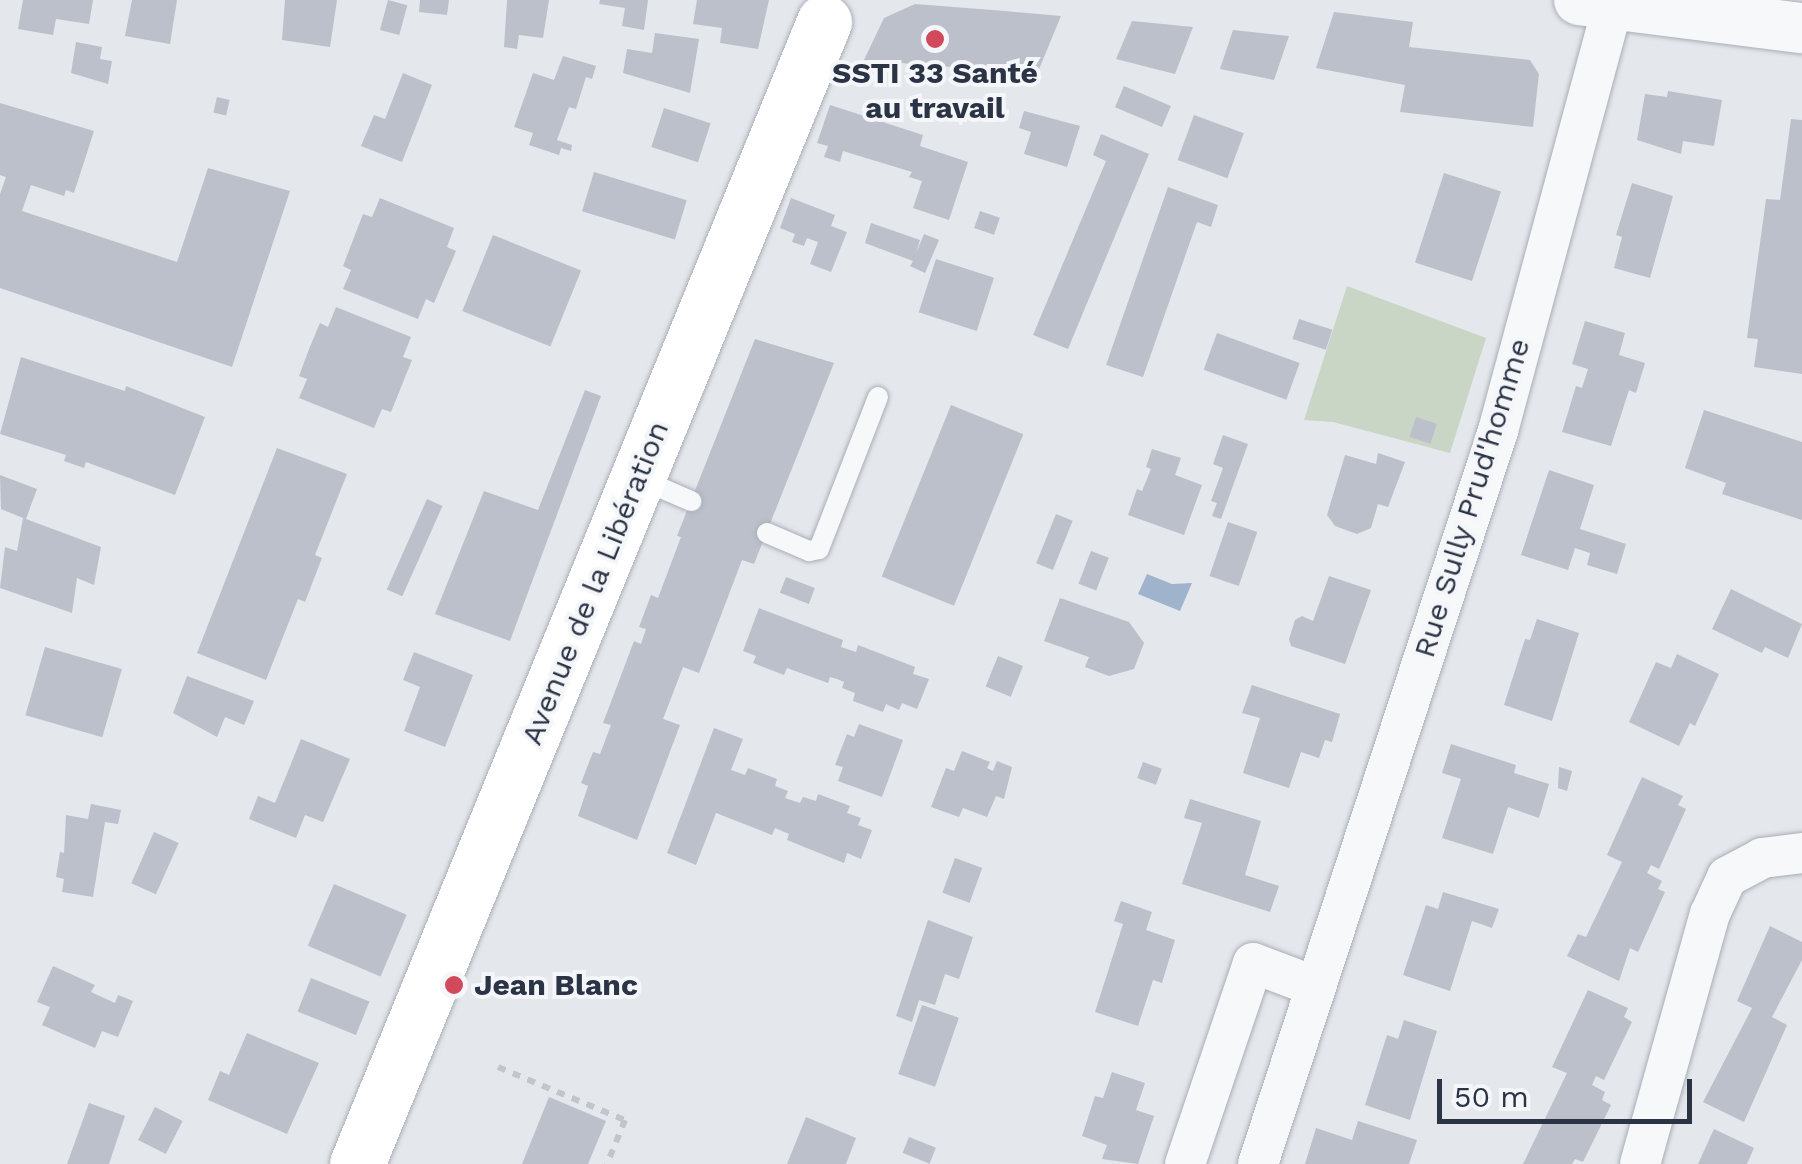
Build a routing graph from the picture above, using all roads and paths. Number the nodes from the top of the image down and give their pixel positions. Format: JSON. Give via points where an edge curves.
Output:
{"nodes":[{"id":1,"x":1602,"y":2,"type":"edge"},
{"id":2,"x":827,"y":11,"type":"edge"},
{"id":3,"x":1796,"y":18,"type":"edge"},
{"id":4,"x":878,"y":397,"type":"dead end"},
{"id":5,"x":638,"y":478,"type":"junction"},
{"id":6,"x":691,"y":501,"type":"dead end"},
{"id":7,"x":767,"y":533,"type":"dead end"},
{"id":8,"x":1802,"y":853,"type":"edge"},
{"id":9,"x":1314,"y":986,"type":"junction"},
{"id":10,"x":498,"y":1066,"type":"dead end"},
{"id":11,"x":357,"y":1164,"type":"edge"},
{"id":12,"x":607,"y":1164,"type":"edge"},
{"id":13,"x":1186,"y":1164,"type":"edge"},
{"id":14,"x":1258,"y":1164,"type":"edge"},
{"id":15,"x":1640,"y":1164,"type":"edge"}],
"edges":[{"from":1,"to":3,"type":"street"},
{"from":1,"to":9,"type":"street","name":"Rue Sully Prud'homme","via":[[1498,431]]},
{"from":2,"to":5,"type":"main road","name":"Avenue de la Libération"},
{"from":4,"to":7,"type":"lane","via":[[819,549]]},
{"from":5,"to":6,"type":"lane"},
{"from":5,"to":11,"type":"main road","name":"Avenue de la Libération"},
{"from":8,"to":15,"type":"street","via":[[1762,858],[1727,877],[1704,932]]},
{"from":9,"to":13,"type":"street","via":[[1254,963]]},
{"from":9,"to":14,"type":"street","name":"Rue Sully Prud'homme"},
{"from":10,"to":12,"type":"path","via":[[625,1120]]}]}
